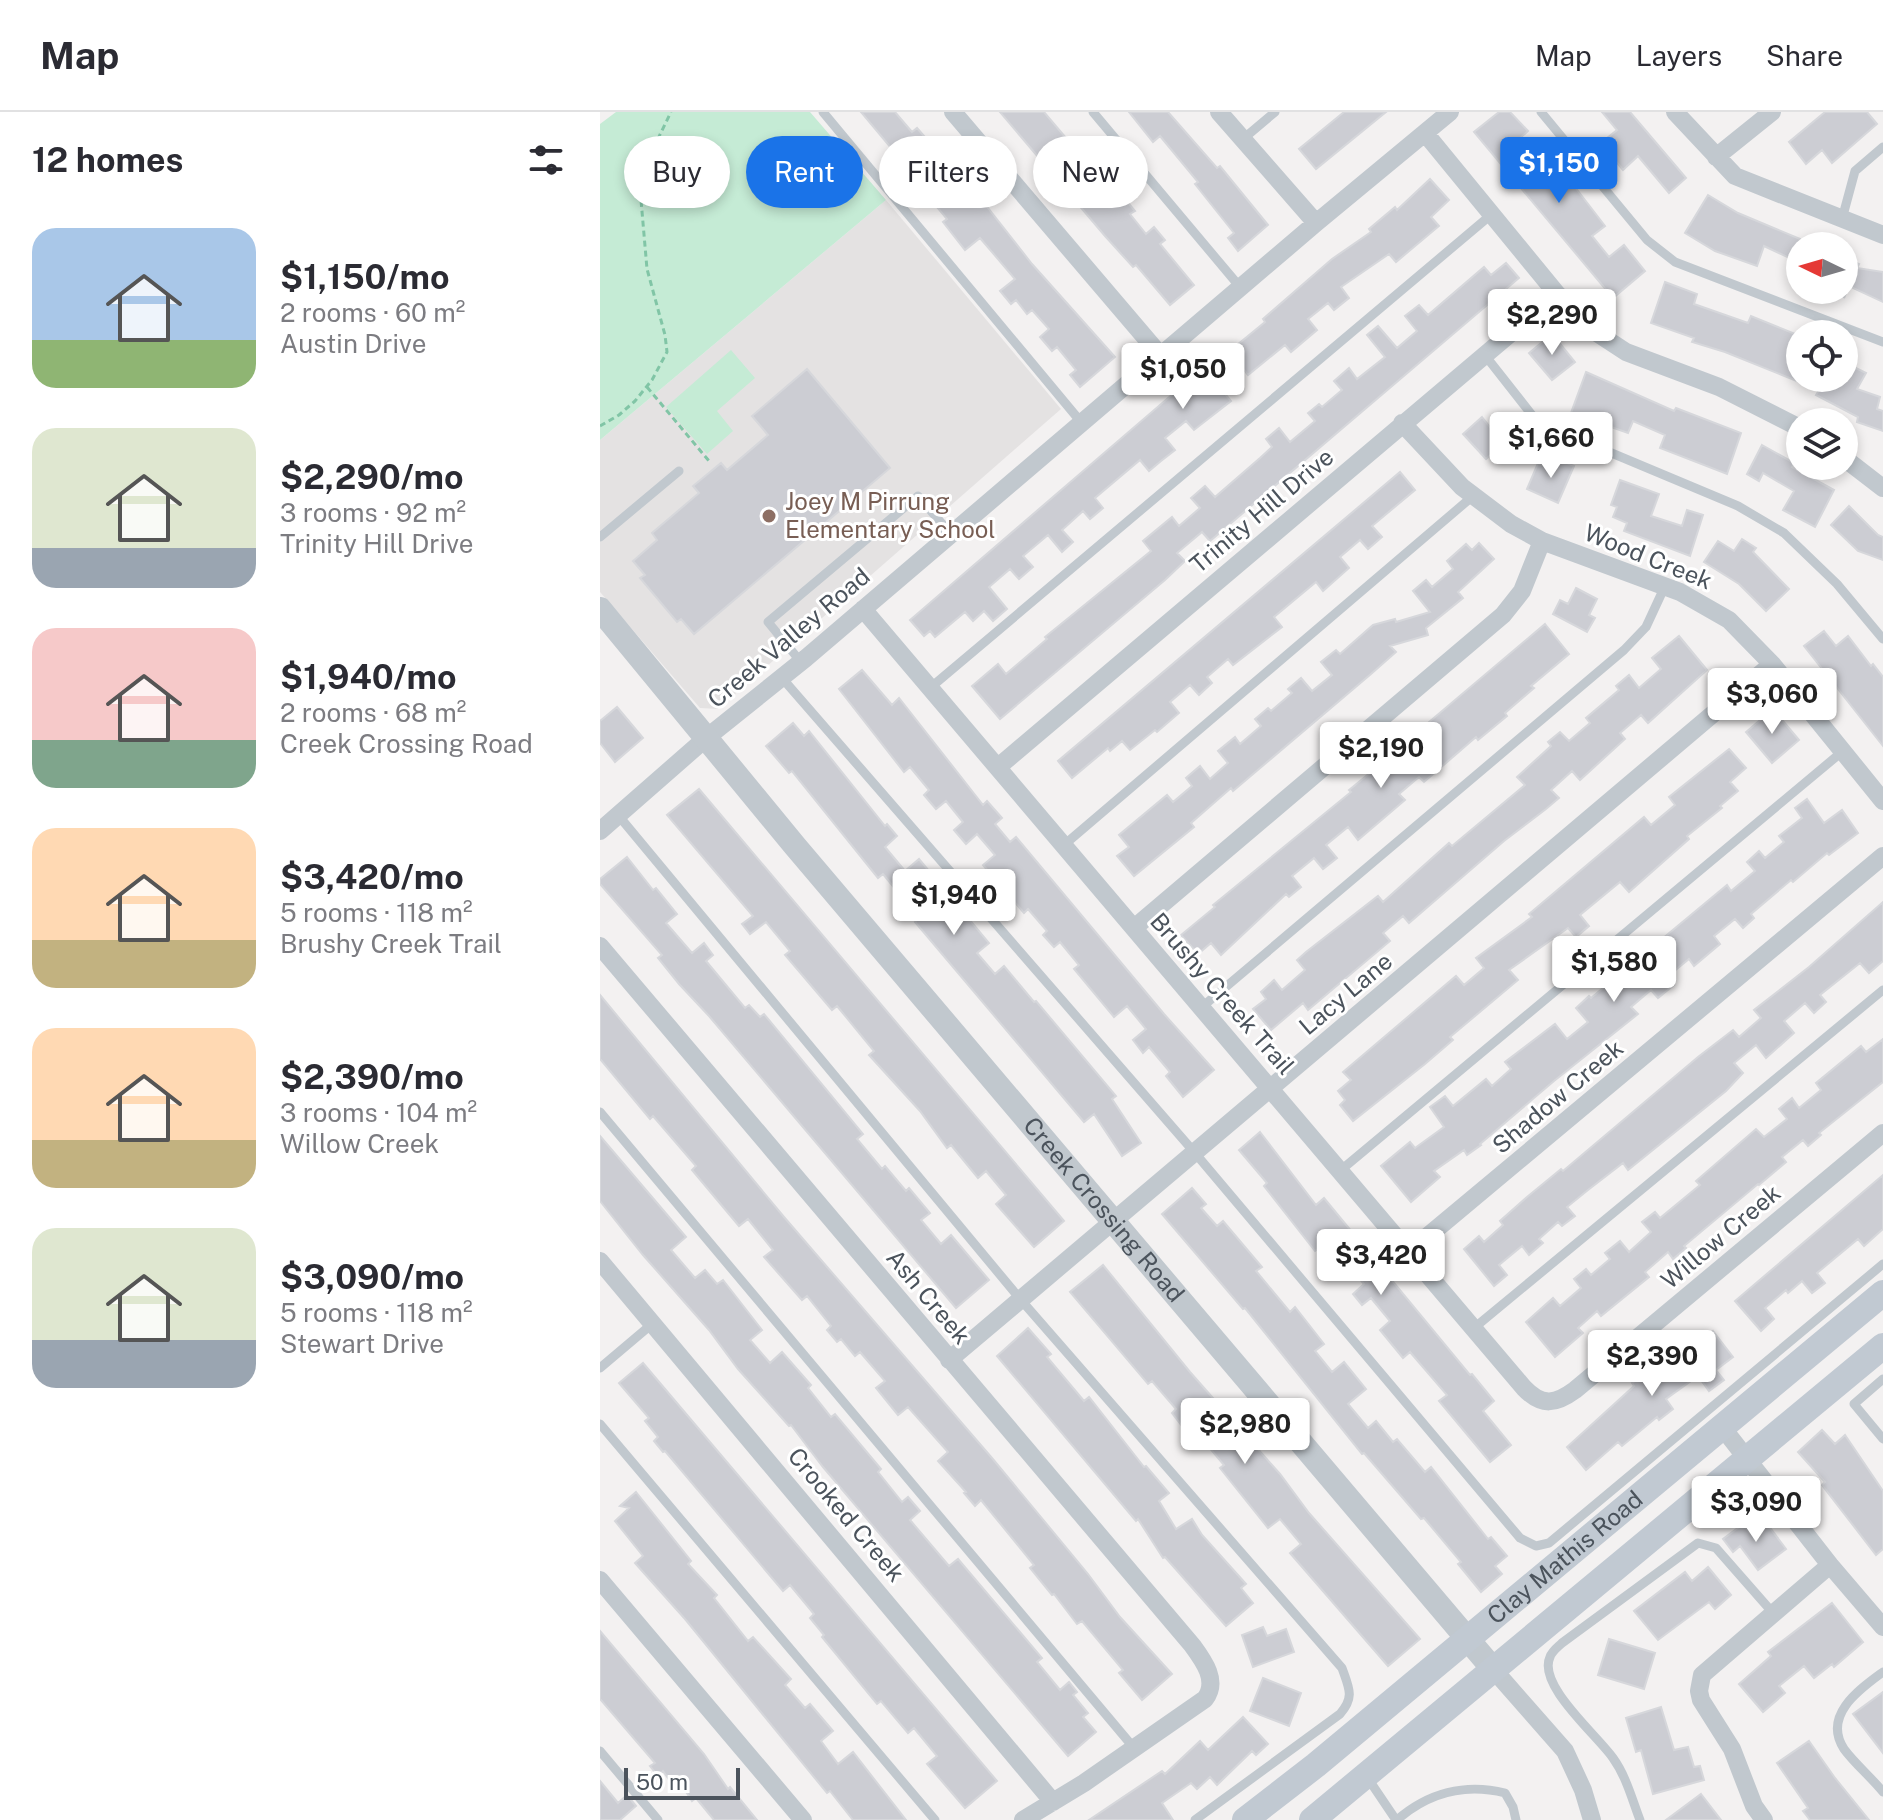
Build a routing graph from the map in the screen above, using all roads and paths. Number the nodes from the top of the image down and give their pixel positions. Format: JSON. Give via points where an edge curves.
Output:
{"nodes":[{"id":1,"x":671,"y":112,"type":"edge"},
{"id":2,"x":823,"y":112,"type":"edge"},
{"id":3,"x":953,"y":112,"type":"edge"},
{"id":4,"x":1093,"y":112,"type":"edge"},
{"id":5,"x":1219,"y":112,"type":"edge"},
{"id":6,"x":1275,"y":112,"type":"edge"},
{"id":7,"x":1450,"y":112,"type":"edge"},
{"id":8,"x":1541,"y":112,"type":"edge"},
{"id":9,"x":1675,"y":112,"type":"edge"},
{"id":10,"x":1772,"y":112,"type":"edge"},
{"id":11,"x":1425,"y":133,"type":"junction"},
{"id":12,"x":1243,"y":139,"type":"junction"},
{"id":13,"x":1883,"y":147,"type":"edge"},
{"id":14,"x":1716,"y":157,"type":"junction"},
{"id":15,"x":1492,"y":214,"type":"junction"},
{"id":16,"x":1842,"y":219,"type":"junction"},
{"id":17,"x":1316,"y":223,"type":"junction"},
{"id":18,"x":1883,"y":235,"type":"edge"},
{"id":19,"x":1241,"y":287,"type":"junction"},
{"id":20,"x":1557,"y":294,"type":"junction"},
{"id":21,"x":1883,"y":342,"type":"edge"},
{"id":22,"x":1484,"y":354,"type":"junction"},
{"id":23,"x":1161,"y":356,"type":"junction"},
{"id":24,"x":647,"y":387,"type":"junction"},
{"id":25,"x":1786,"y":421,"type":"edge"},
{"id":26,"x":1081,"y":422,"type":"junction"},
{"id":27,"x":1402,"y":423,"type":"junction"},
{"id":28,"x":600,"y":426,"type":"edge"},
{"id":29,"x":709,"y":461,"type":"dead end"},
{"id":30,"x":1858,"y":469,"type":"edge"},
{"id":31,"x":679,"y":471,"type":"dead end"},
{"id":32,"x":1883,"y":488,"type":"edge"},
{"id":33,"x":1473,"y":496,"type":"junction"},
{"id":34,"x":951,"y":534,"type":"junction"},
{"id":35,"x":600,"y":537,"type":"edge"},
{"id":36,"x":1542,"y":541,"type":"junction"},
{"id":37,"x":1665,"y":586,"type":"junction"},
{"id":38,"x":600,"y":609,"type":"edge"},
{"id":39,"x":863,"y":609,"type":"junction"},
{"id":40,"x":1883,"y":639,"type":"edge"},
{"id":41,"x":801,"y":662,"type":"junction"},
{"id":42,"x":1772,"y":664,"type":"junction"},
{"id":43,"x":782,"y":677,"type":"junction"},
{"id":44,"x":930,"y":688,"type":"junction"},
{"id":45,"x":705,"y":739,"type":"junction"},
{"id":46,"x":1843,"y":751,"type":"junction"},
{"id":47,"x":998,"y":767,"type":"junction"},
{"id":48,"x":1883,"y":801,"type":"edge"},
{"id":49,"x":618,"y":815,"type":"junction"},
{"id":50,"x":600,"y":831,"type":"edge"},
{"id":51,"x":1064,"y":845,"type":"junction"},
{"id":52,"x":1883,"y":856,"type":"edge"},
{"id":53,"x":1134,"y":928,"type":"junction"},
{"id":54,"x":600,"y":946,"type":"edge"},
{"id":55,"x":1883,"y":990,"type":"edge"},
{"id":56,"x":1202,"y":1007,"type":"junction"},
{"id":57,"x":1272,"y":1088,"type":"junction"},
{"id":58,"x":600,"y":1112,"type":"edge"},
{"id":59,"x":1883,"y":1133,"type":"edge"},
{"id":60,"x":1195,"y":1153,"type":"junction"},
{"id":61,"x":1341,"y":1170,"type":"junction"},
{"id":62,"x":1114,"y":1222,"type":"junction"},
{"id":63,"x":1410,"y":1251,"type":"junction"},
{"id":64,"x":600,"y":1261,"type":"edge"},
{"id":65,"x":1883,"y":1264,"type":"edge"},
{"id":66,"x":1883,"y":1293,"type":"edge"},
{"id":67,"x":1021,"y":1300,"type":"junction"},
{"id":68,"x":653,"y":1323,"type":"junction"},
{"id":69,"x":1474,"y":1328,"type":"junction"},
{"id":70,"x":1883,"y":1346,"type":"edge"},
{"id":71,"x":949,"y":1360,"type":"junction"},
{"id":72,"x":600,"y":1368,"type":"edge"},
{"id":73,"x":1883,"y":1379,"type":"edge"},
{"id":74,"x":1549,"y":1403,"type":"joint"},
{"id":75,"x":600,"y":1424,"type":"edge"},
{"id":76,"x":1722,"y":1427,"type":"junction"},
{"id":77,"x":1883,"y":1439,"type":"edge"},
{"id":78,"x":1746,"y":1458,"type":"junction"},
{"id":79,"x":1830,"y":1565,"type":"junction"},
{"id":80,"x":600,"y":1580,"type":"edge"},
{"id":81,"x":1773,"y":1613,"type":"junction"},
{"id":82,"x":1883,"y":1627,"type":"edge"},
{"id":83,"x":1465,"y":1640,"type":"junction"},
{"id":84,"x":1493,"y":1669,"type":"junction"},
{"id":85,"x":1883,"y":1672,"type":"edge"},
{"id":86,"x":1134,"y":1748,"type":"junction"},
{"id":87,"x":600,"y":1751,"type":"edge"},
{"id":88,"x":1366,"y":1775,"type":"junction"},
{"id":89,"x":1883,"y":1792,"type":"edge"},
{"id":90,"x":1053,"y":1802,"type":"junction"},
{"id":91,"x":658,"y":1820,"type":"edge"},
{"id":92,"x":803,"y":1820,"type":"edge"},
{"id":93,"x":935,"y":1820,"type":"edge"},
{"id":94,"x":1023,"y":1820,"type":"edge"},
{"id":95,"x":1195,"y":1820,"type":"edge"},
{"id":96,"x":1245,"y":1820,"type":"edge"},
{"id":97,"x":1312,"y":1820,"type":"edge"},
{"id":98,"x":1397,"y":1820,"type":"edge"},
{"id":99,"x":1516,"y":1820,"type":"edge"},
{"id":100,"x":1592,"y":1820,"type":"edge"},
{"id":101,"x":1640,"y":1820,"type":"edge"},
{"id":102,"x":1764,"y":1820,"type":"edge"}],
"edges":[{"from":1,"to":24,"type":"path","via":[[652,151],[641,200],[647,269],[667,344],[664,361]]},
{"from":2,"to":26,"type":"lane"},
{"from":3,"to":23,"type":"street"},
{"from":4,"to":19,"type":"lane"},
{"from":5,"to":12,"type":"street"},
{"from":6,"to":12,"type":"lane"},
{"from":7,"to":11,"type":"street","name":"Creek Valley Road"},
{"from":8,"to":21,"type":"lane","via":[[1647,240],[1675,262]]},
{"from":9,"to":14,"type":"street"},
{"from":10,"to":14,"type":"street"},
{"from":11,"to":15,"type":"street"},
{"from":11,"to":17,"type":"street","name":"Creek Valley Road"},
{"from":12,"to":17,"type":"street"},
{"from":13,"to":16,"type":"lane","via":[[1855,171]]},
{"from":14,"to":16,"type":"street","via":[[1735,176]]},
{"from":15,"to":20,"type":"street"},
{"from":15,"to":44,"type":"lane"},
{"from":16,"to":18,"type":"street"},
{"from":17,"to":19,"type":"street","name":"Creek Valley Road"},
{"from":19,"to":23,"type":"street","name":"Creek Valley Road"},
{"from":20,"to":22,"type":"street","name":"Trinity Hill Drive"},
{"from":20,"to":25,"type":"street","via":[[1612,345],[1719,387]]},
{"from":22,"to":27,"type":"street","name":"Trinity Hill Drive"},
{"from":22,"to":40,"type":"lane","via":[[1532,415],[1738,506],[1784,533]]},
{"from":23,"to":26,"type":"street","name":"Creek Valley Road"},
{"from":24,"to":28,"type":"path"},
{"from":24,"to":29,"type":"path"},
{"from":26,"to":34,"type":"street","name":"Creek Valley Road"},
{"from":27,"to":33,"type":"street","name":"Wood Creek"},
{"from":27,"to":47,"type":"street","name":"Trinity Hill Drive"},
{"from":30,"to":32,"type":"street"},
{"from":31,"to":35,"type":"lane"},
{"from":33,"to":36,"type":"street","name":"Wood Creek"},
{"from":33,"to":51,"type":"lane"},
{"from":34,"to":39,"type":"street","name":"Creek Valley Road"},
{"from":34,"to":41,"type":"lane","via":[[918,496],[768,622]]},
{"from":36,"to":37,"type":"street","name":"Wood Creek"},
{"from":36,"to":53,"type":"street","via":[[1522,591],[1503,615]]},
{"from":37,"to":42,"type":"street","name":"Wood Creek","via":[[1729,620]]},
{"from":37,"to":56,"type":"lane","via":[[1646,627],[1624,650]]},
{"from":38,"to":45,"type":"street","name":"Creek Crossing Road"},
{"from":39,"to":41,"type":"street","name":"Creek Valley Road"},
{"from":39,"to":44,"type":"street","name":"Brushy Creek Trail"},
{"from":41,"to":43,"type":"street","name":"Creek Valley Road"},
{"from":42,"to":46,"type":"street","name":"Wood Creek"},
{"from":42,"to":57,"type":"street","name":"Lacy Lane"},
{"from":43,"to":45,"type":"street","name":"Creek Valley Road"},
{"from":43,"to":60,"type":"lane"},
{"from":44,"to":47,"type":"street","name":"Brushy Creek Trail"},
{"from":45,"to":49,"type":"street","name":"Creek Valley Road"},
{"from":45,"to":62,"type":"street","name":"Creek Crossing Road"},
{"from":46,"to":48,"type":"street","name":"Wood Creek"},
{"from":46,"to":61,"type":"lane"},
{"from":47,"to":51,"type":"street","name":"Brushy Creek Trail"},
{"from":49,"to":50,"type":"street","name":"Creek Valley Road"},
{"from":49,"to":67,"type":"lane"},
{"from":51,"to":53,"type":"street","name":"Brushy Creek Trail"},
{"from":52,"to":63,"type":"street","name":"Shadow Creek"},
{"from":53,"to":56,"type":"street","name":"Brushy Creek Trail"},
{"from":54,"to":71,"type":"street","name":"Ash Creek"},
{"from":55,"to":69,"type":"lane"},
{"from":56,"to":57,"type":"street","name":"Brushy Creek Trail"},
{"from":57,"to":60,"type":"street","name":"Lacy Lane"},
{"from":57,"to":61,"type":"street","name":"Brushy Creek Trail"},
{"from":58,"to":86,"type":"lane"},
{"from":59,"to":74,"type":"street","name":"Willow Creek","via":[[1575,1390]]},
{"from":60,"to":62,"type":"street","name":"Lacy Lane"},
{"from":60,"to":65,"type":"lane","via":[[1520,1538],[1536,1546],[1549,1543]]},
{"from":61,"to":63,"type":"street","name":"Brushy Creek Trail"},
{"from":62,"to":67,"type":"street","name":"Lacy Lane"},
{"from":62,"to":83,"type":"street","name":"Creek Crossing Road"},
{"from":63,"to":69,"type":"street","name":"Brushy Creek Trail"},
{"from":64,"to":68,"type":"street","name":"Crooked Creek"},
{"from":66,"to":76,"type":"main road","name":"Clay Mathis Road"},
{"from":67,"to":71,"type":"street","name":"Lacy Lane"},
{"from":67,"to":95,"type":"lane","via":[[1346,1678],[1349,1703],[1340,1714]]},
{"from":68,"to":72,"type":"lane"},
{"from":68,"to":90,"type":"street","name":"Crooked Creek"},
{"from":69,"to":74,"type":"street","name":"Brushy Creek Trail","via":[[1532,1396]]},
{"from":70,"to":78,"type":"main road","name":"Clay Mathis Road"},
{"from":71,"to":86,"type":"street","name":"Ash Creek","via":[[1203,1660],[1209,1694]]},
{"from":73,"to":77,"type":"lane","via":[[1854,1404]]},
{"from":75,"to":93,"type":"lane"},
{"from":76,"to":78,"type":"street"},
{"from":76,"to":83,"type":"main road","name":"Clay Mathis Road"},
{"from":78,"to":79,"type":"street"},
{"from":78,"to":84,"type":"main road","name":"Clay Mathis Road"},
{"from":79,"to":81,"type":"street"},
{"from":79,"to":82,"type":"street"},
{"from":80,"to":92,"type":"street"},
{"from":81,"to":101,"type":"lane","via":[[1716,1548],[1698,1543],[1549,1657],[1547,1670],[1556,1691],[1613,1758]]},
{"from":81,"to":102,"type":"street","via":[[1702,1675],[1699,1691]]},
{"from":83,"to":84,"type":"street","name":"Creek Crossing Road"},
{"from":83,"to":96,"type":"main road","name":"Clay Mathis Road"},
{"from":84,"to":88,"type":"main road","name":"Clay Mathis Road"},
{"from":84,"to":100,"type":"street","name":"Creek Crossing Road","via":[[1565,1751]]},
{"from":85,"to":89,"type":"lane","via":[[1850,1698],[1838,1730],[1843,1747]]},
{"from":86,"to":90,"type":"street"},
{"from":87,"to":91,"type":"lane"},
{"from":88,"to":97,"type":"main road","name":"Clay Mathis Road"},
{"from":88,"to":98,"type":"lane"},
{"from":90,"to":94,"type":"street"},
{"from":98,"to":99,"type":"lane","via":[[1441,1793],[1486,1788],[1505,1793]]}]}
